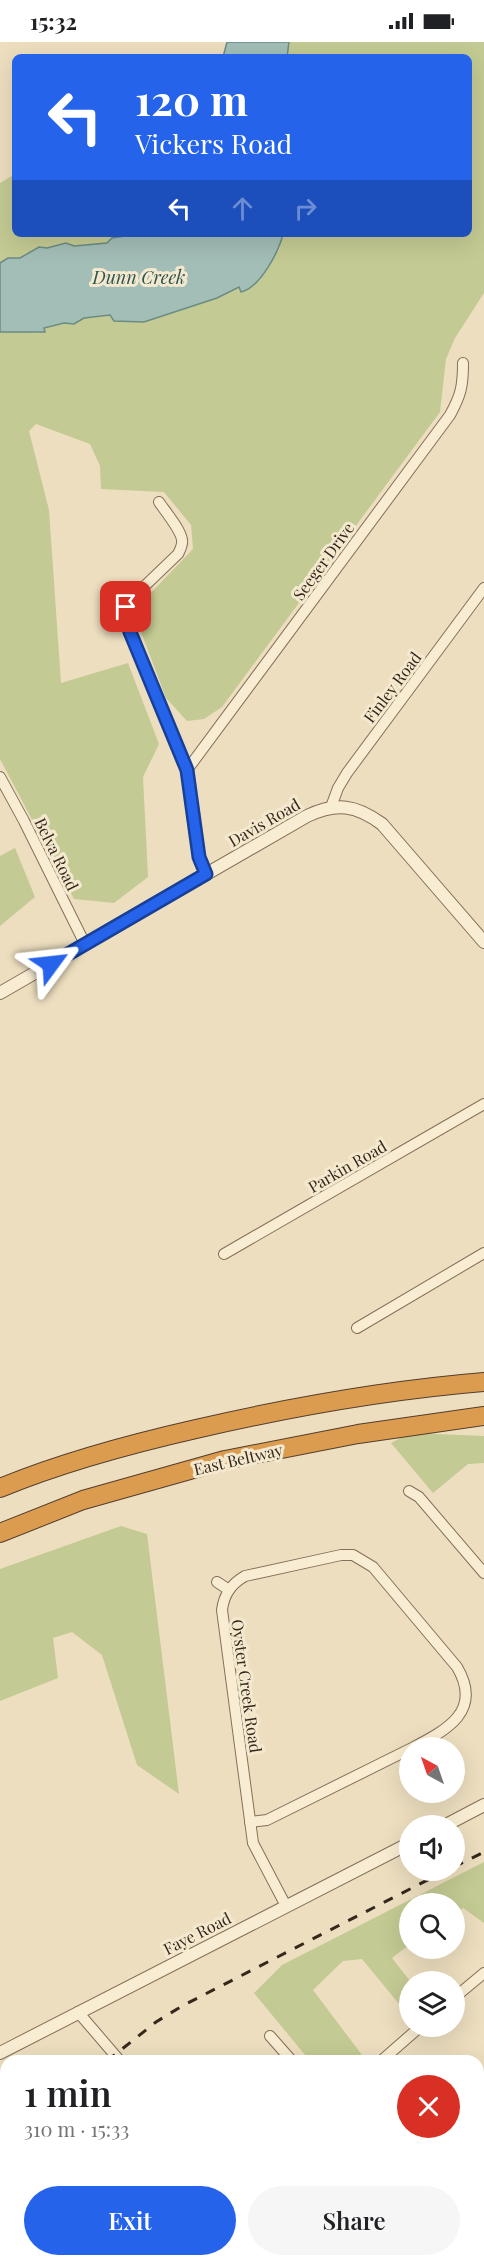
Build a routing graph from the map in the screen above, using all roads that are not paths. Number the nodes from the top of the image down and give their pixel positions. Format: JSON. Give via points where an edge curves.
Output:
{"nodes":[{"id":1,"x":463,"y":363,"type":"dead end"},
{"id":2,"x":159,"y":502,"type":"dead end"},
{"id":3,"x":484,"y":588,"type":"edge"},
{"id":4,"x":187,"y":770,"type":"junction"},
{"id":5,"x":0,"y":777,"type":"edge"},
{"id":6,"x":331,"y":807,"type":"junction"},
{"id":7,"x":206,"y":874,"type":"junction"},
{"id":8,"x":484,"y":942,"type":"edge"},
{"id":9,"x":85,"y":944,"type":"junction"},
{"id":10,"x":0,"y":993,"type":"edge"},
{"id":11,"x":484,"y":1104,"type":"edge"},
{"id":12,"x":224,"y":1254,"type":"dead end"},
{"id":13,"x":484,"y":1254,"type":"edge"},
{"id":14,"x":357,"y":1328,"type":"dead end"},
{"id":15,"x":484,"y":1382,"type":"edge"},
{"id":16,"x":484,"y":1416,"type":"edge"},
{"id":17,"x":0,"y":1488,"type":"edge"},
{"id":18,"x":409,"y":1491,"type":"dead end"},
{"id":19,"x":0,"y":1533,"type":"edge"},
{"id":20,"x":484,"y":1574,"type":"edge"},
{"id":21,"x":218,"y":1582,"type":"dead end"},
{"id":22,"x":229,"y":1590,"type":"junction"},
{"id":23,"x":465,"y":1701,"type":"junction"},
{"id":24,"x":476,"y":1704,"type":"dead end"},
{"id":25,"x":434,"y":1737,"type":"edge"},
{"id":26,"x":399,"y":1754,"type":"edge"},
{"id":27,"x":484,"y":1805,"type":"edge"},
{"id":28,"x":465,"y":1815,"type":"edge"},
{"id":29,"x":250,"y":1822,"type":"junction"},
{"id":30,"x":399,"y":1849,"type":"edge"},
{"id":31,"x":286,"y":1906,"type":"junction"},
{"id":32,"x":484,"y":1973,"type":"edge"},
{"id":33,"x":465,"y":1989,"type":"edge"},
{"id":34,"x":78,"y":2012,"type":"junction"},
{"id":35,"x":270,"y":2036,"type":"dead end"},
{"id":36,"x":408,"y":2037,"type":"edge"},
{"id":37,"x":0,"y":2053,"type":"edge"},
{"id":38,"x":115,"y":2055,"type":"edge"},
{"id":39,"x":287,"y":2055,"type":"edge"},
{"id":40,"x":388,"y":2055,"type":"edge"}],
"edges":[{"from":1,"to":4,"type":"street","name":"Seeger Drive","via":[[463,387],[450,415]]},
{"from":2,"to":4,"type":"street","via":[[180,533],[182,546],[129,601],[125,614]]},
{"from":3,"to":6,"type":"street","name":"Finley Road","via":[[347,773]]},
{"from":4,"to":7,"type":"street","via":[[199,857]]},
{"from":5,"to":9,"type":"street","name":"Belva Road"},
{"from":6,"to":7,"type":"street","name":"Davis Road","via":[[307,816]]},
{"from":6,"to":8,"type":"street","name":"Davis Road","via":[[361,810],[382,824]]},
{"from":7,"to":9,"type":"street","name":"Davis Road"},
{"from":9,"to":10,"type":"street","name":"Davis Road"},
{"from":11,"to":12,"type":"street","name":"Parkin Road"},
{"from":13,"to":14,"type":"street"},
{"from":15,"to":17,"type":"highway","via":[[283,1409],[132,1444]]},
{"from":16,"to":19,"type":"highway","name":"East Beltway","via":[[358,1434],[225,1460],[83,1500]]},
{"from":18,"to":20,"type":"street","via":[[419,1497]]},
{"from":21,"to":22,"type":"street"},
{"from":22,"to":23,"type":"street","via":[[245,1576],[341,1555],[363,1559],[456,1667],[463,1677]]},
{"from":22,"to":29,"type":"street","name":"Oyster Creek Road","via":[[222,1610]]},
{"from":23,"to":24,"type":"street"},
{"from":23,"to":25,"type":"street","via":[[461,1713],[444,1732]]},
{"from":26,"to":29,"type":"street","via":[[267,1820]]},
{"from":27,"to":28,"type":"street"},
{"from":29,"to":31,"type":"street","name":"Oyster Creek Road","via":[[254,1843]]},
{"from":30,"to":31,"type":"street","name":"Faye Road"},
{"from":31,"to":34,"type":"street","name":"Faye Road"},
{"from":32,"to":33,"type":"street"},
{"from":34,"to":37,"type":"street","name":"Faye Road"},
{"from":34,"to":38,"type":"street"},
{"from":35,"to":39,"type":"street"},
{"from":36,"to":40,"type":"street"}]}
